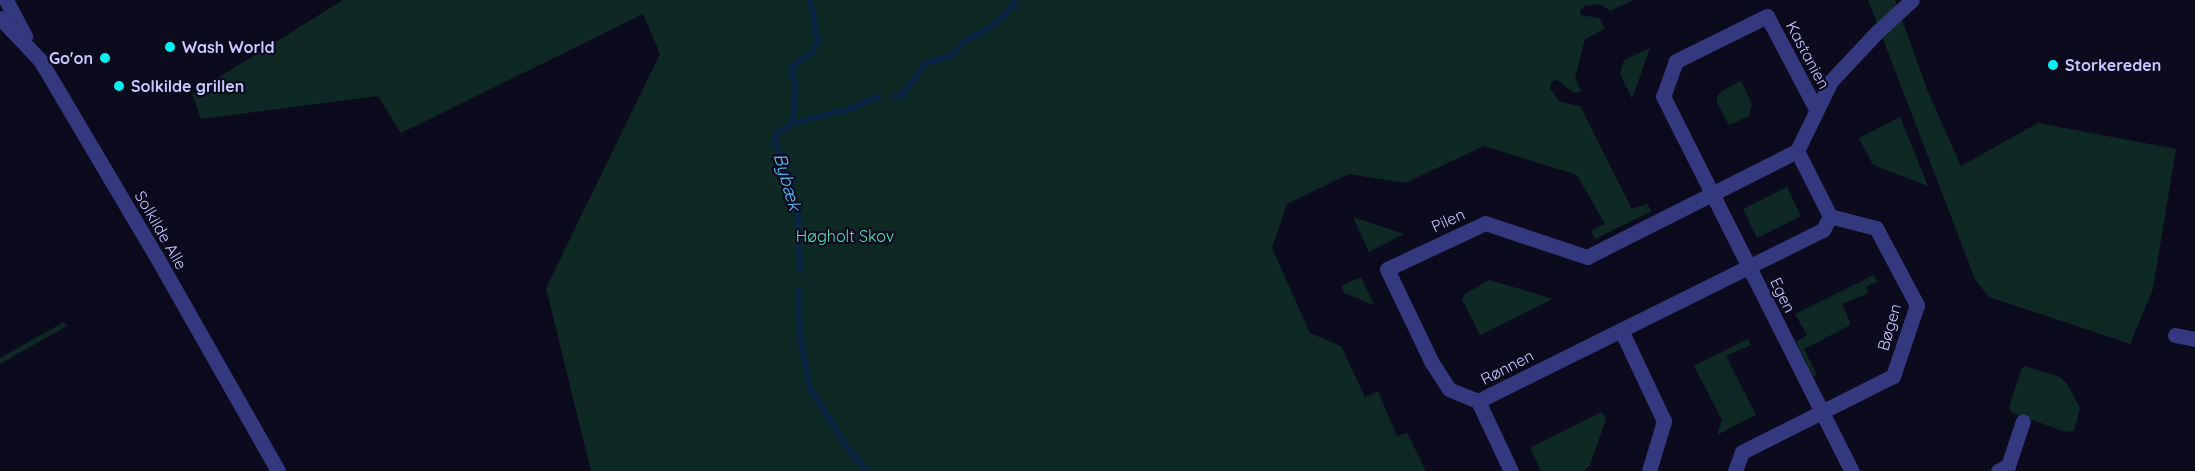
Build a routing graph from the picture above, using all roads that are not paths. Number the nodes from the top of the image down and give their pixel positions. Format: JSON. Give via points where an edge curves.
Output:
{"nodes":[{"id":1,"x":6,"y":0,"type":"edge"},
{"id":2,"x":1912,"y":0,"type":"edge"},
{"id":3,"x":0,"y":18,"type":"edge"},
{"id":4,"x":34,"y":52,"type":"junction"},
{"id":5,"x":1816,"y":109,"type":"junction"},
{"id":6,"x":1797,"y":150,"type":"junction"},
{"id":7,"x":1711,"y":194,"type":"junction"},
{"id":8,"x":1830,"y":216,"type":"junction"},
{"id":9,"x":1749,"y":267,"type":"junction"},
{"id":10,"x":1621,"y":330,"type":"junction"},
{"id":11,"x":2175,"y":335,"type":"dead end"},
{"id":12,"x":2195,"y":339,"type":"edge"},
{"id":13,"x":1478,"y":401,"type":"junction"},
{"id":14,"x":1821,"y":413,"type":"junction"},
{"id":15,"x":2023,"y":422,"type":"dead end"},
{"id":16,"x":278,"y":471,"type":"edge"},
{"id":17,"x":1511,"y":471,"type":"edge"},
{"id":18,"x":1648,"y":471,"type":"edge"},
{"id":19,"x":1735,"y":471,"type":"edge"},
{"id":20,"x":1851,"y":471,"type":"edge"},
{"id":21,"x":1998,"y":471,"type":"edge"}],
"edges":[{"from":1,"to":4,"type":"street"},
{"from":2,"to":5,"type":"street","via":[[1831,81]]},
{"from":3,"to":4,"type":"street","name":"Solkilde Alle"},
{"from":4,"to":16,"type":"street","name":"Solkilde Alle"},
{"from":5,"to":6,"type":"street","name":"Kastanien"},
{"from":5,"to":7,"type":"street","name":"Kastanien","via":[[1767,16],[1676,61],[1663,96]]},
{"from":6,"to":7,"type":"street"},
{"from":6,"to":8,"type":"street"},
{"from":7,"to":9,"type":"street","name":"Egen"},
{"from":7,"to":13,"type":"street","name":"Pilen","via":[[1587,257],[1485,223],[1387,269],[1432,363],[1449,389]]},
{"from":8,"to":9,"type":"street","via":[[1823,230]]},
{"from":8,"to":14,"type":"street","name":"Bøgen","via":[[1876,228],[1917,305],[1893,376]]},
{"from":9,"to":10,"type":"street","name":"Rønnen"},
{"from":9,"to":14,"type":"street","name":"Egen"},
{"from":10,"to":13,"type":"street","name":"Rønnen"},
{"from":10,"to":18,"type":"street","via":[[1665,421]]},
{"from":11,"to":12,"type":"street"},
{"from":13,"to":17,"type":"street","name":"Rønnen"},
{"from":14,"to":19,"type":"street","via":[[1742,452]]},
{"from":14,"to":20,"type":"street","name":"Egen"},
{"from":15,"to":21,"type":"street","via":[[2008,466]]}]}
